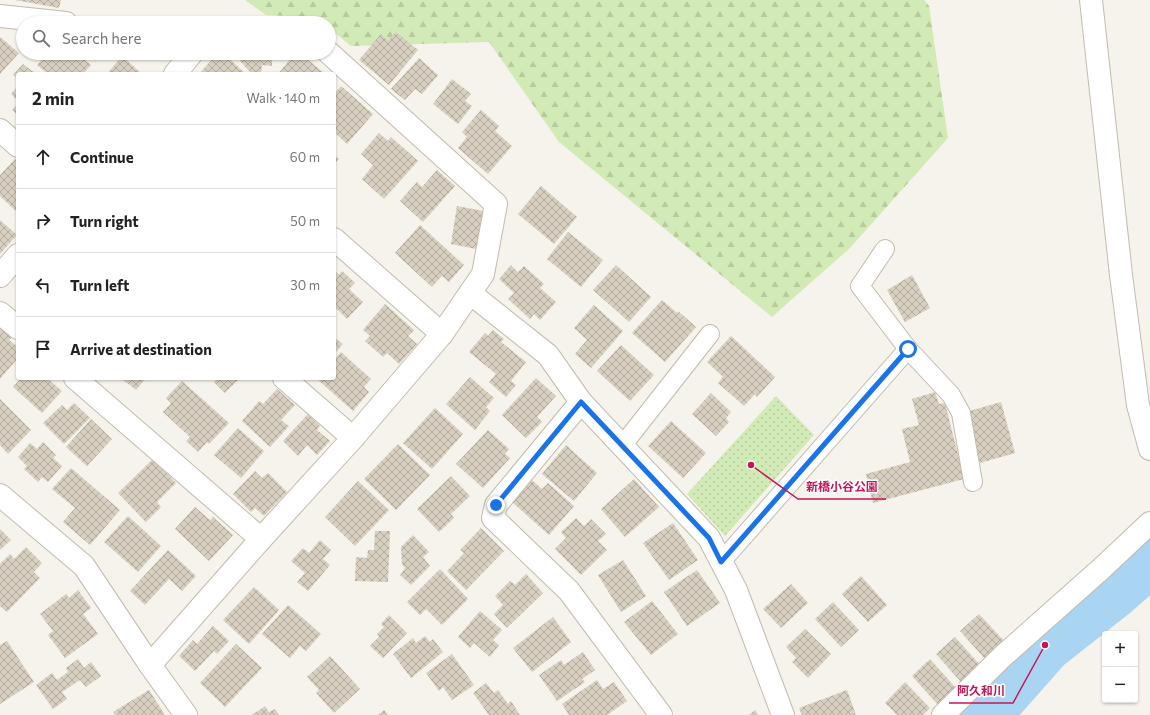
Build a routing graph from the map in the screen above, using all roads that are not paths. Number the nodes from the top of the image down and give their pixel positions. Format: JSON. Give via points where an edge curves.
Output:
{"nodes":[{"id":1,"x":1091,"y":0,"type":"edge"},
{"id":2,"x":0,"y":16,"type":"edge"},
{"id":3,"x":16,"y":18,"type":"edge"},
{"id":4,"x":336,"y":59,"type":"edge"},
{"id":5,"x":0,"y":130,"type":"edge"},
{"id":6,"x":16,"y":144,"type":"edge"},
{"id":7,"x":336,"y":240,"type":"edge"},
{"id":8,"x":885,"y":249,"type":"dead end"},
{"id":9,"x":16,"y":257,"type":"edge"},
{"id":10,"x":0,"y":276,"type":"edge"},
{"id":11,"x":470,"y":293,"type":"junction"},
{"id":12,"x":0,"y":313,"type":"edge"},
{"id":13,"x":16,"y":326,"type":"edge"},
{"id":14,"x":442,"y":334,"type":"junction"},
{"id":15,"x":710,"y":334,"type":"dead end"},
{"id":16,"x":908,"y":349,"type":"junction"},
{"id":17,"x":77,"y":380,"type":"edge"},
{"id":18,"x":286,"y":380,"type":"edge"},
{"id":19,"x":581,"y":402,"type":"junction"},
{"id":20,"x":354,"y":438,"type":"junction"},
{"id":21,"x":622,"y":446,"type":"junction"},
{"id":22,"x":1150,"y":449,"type":"edge"},
{"id":23,"x":973,"y":482,"type":"dead end"},
{"id":24,"x":0,"y":496,"type":"edge"},
{"id":25,"x":1150,"y":523,"type":"edge"},
{"id":26,"x":261,"y":539,"type":"junction"},
{"id":27,"x":721,"y":562,"type":"junction"},
{"id":28,"x":150,"y":665,"type":"junction"},
{"id":29,"x":186,"y":715,"type":"edge"},
{"id":30,"x":661,"y":715,"type":"edge"},
{"id":31,"x":783,"y":715,"type":"edge"},
{"id":32,"x":943,"y":715,"type":"edge"}],
"edges":[{"from":1,"to":22,"type":"street","via":[[1121,276],[1138,405]]},
{"from":2,"to":3,"type":"street"},
{"from":4,"to":11,"type":"street","via":[[496,204],[483,274]]},
{"from":5,"to":6,"type":"street"},
{"from":7,"to":14,"type":"street"},
{"from":8,"to":16,"type":"lane","via":[[860,286]]},
{"from":9,"to":10,"type":"street"},
{"from":11,"to":14,"type":"street"},
{"from":11,"to":19,"type":"street","via":[[548,355]]},
{"from":12,"to":13,"type":"street"},
{"from":14,"to":20,"type":"street"},
{"from":15,"to":21,"type":"lane"},
{"from":16,"to":23,"type":"lane","via":[[951,395],[961,413]]},
{"from":16,"to":27,"type":"lane"},
{"from":17,"to":26,"type":"street"},
{"from":18,"to":20,"type":"street"},
{"from":19,"to":21,"type":"street"},
{"from":19,"to":30,"type":"street","via":[[496,505],[493,518],[569,591]]},
{"from":20,"to":26,"type":"street"},
{"from":21,"to":27,"type":"street","via":[[709,538]]},
{"from":24,"to":28,"type":"street","via":[[84,566]]},
{"from":25,"to":32,"type":"street","via":[[1003,656]]},
{"from":26,"to":28,"type":"street"},
{"from":27,"to":31,"type":"street","via":[[736,590]]},
{"from":28,"to":29,"type":"street"}]}
